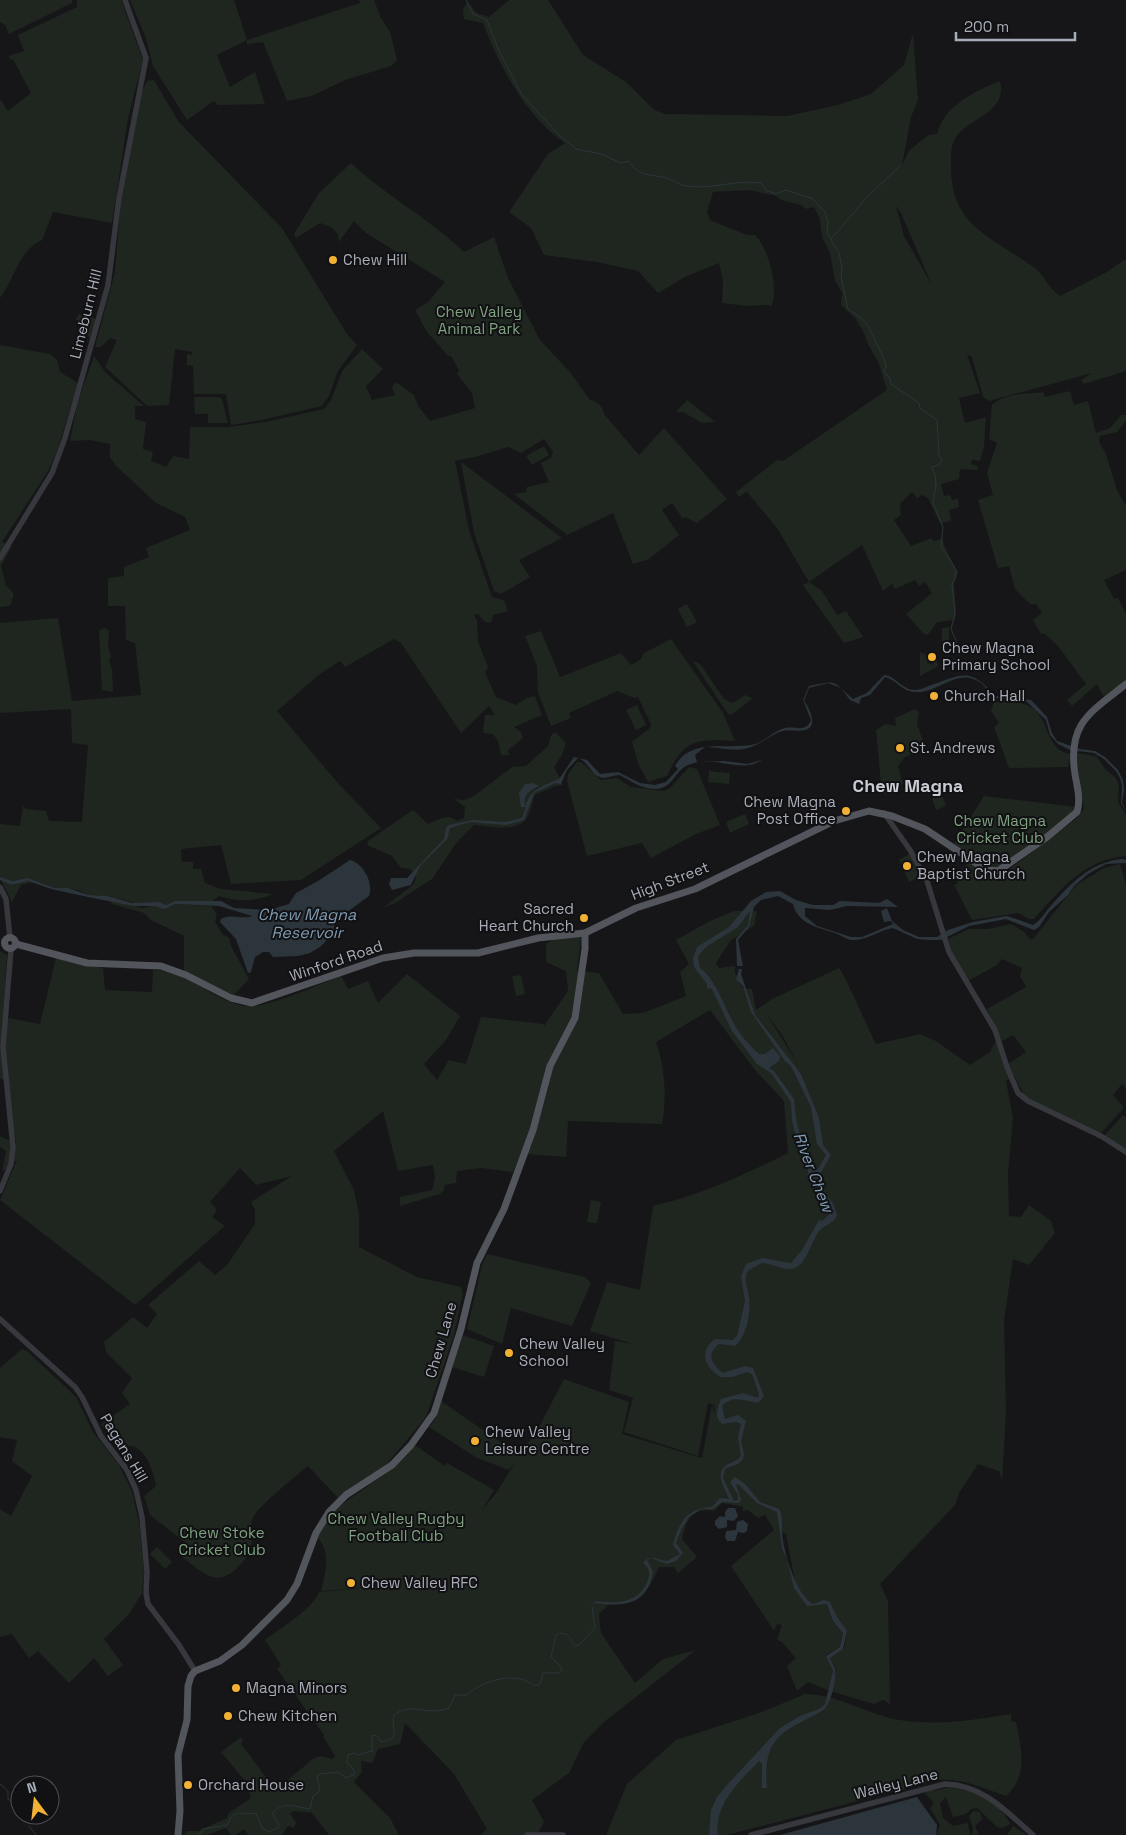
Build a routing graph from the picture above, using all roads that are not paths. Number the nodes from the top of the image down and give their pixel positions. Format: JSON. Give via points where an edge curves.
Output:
{"nodes":[{"id":1,"x":125,"y":0,"type":"edge"},
{"id":2,"x":0,"y":558,"type":"edge"},
{"id":3,"x":1126,"y":684,"type":"edge"},
{"id":4,"x":884,"y":813,"type":"junction"},
{"id":5,"x":0,"y":887,"type":"edge"},
{"id":6,"x":584,"y":933,"type":"junction"},
{"id":7,"x":5,"y":941,"type":"edge"},
{"id":8,"x":13,"y":946,"type":"junction"},
{"id":9,"x":1126,"y":1152,"type":"edge"},
{"id":10,"x":0,"y":1191,"type":"edge"},
{"id":11,"x":0,"y":1319,"type":"edge"},
{"id":12,"x":195,"y":1671,"type":"junction"},
{"id":13,"x":178,"y":1835,"type":"edge"},
{"id":14,"x":527,"y":1835,"type":"edge"},
{"id":15,"x":563,"y":1835,"type":"edge"},
{"id":16,"x":751,"y":1835,"type":"edge"},
{"id":17,"x":1033,"y":1835,"type":"edge"}],
"edges":[{"from":1,"to":2,"type":"street","name":"Limeburn Hill","via":[[146,58],[119,198],[108,285],[90,356],[52,473]]},
{"from":3,"to":4,"type":"main road","via":[[1077,730],[1074,748],[1077,812],[998,871],[979,865],[925,829]]},
{"from":4,"to":6,"type":"main road","name":"High Street","via":[[869,811],[837,820],[695,889],[636,908]]},
{"from":4,"to":9,"type":"street","via":[[927,881],[954,962],[995,1030],[1018,1093]]},
{"from":5,"to":7,"type":"street","via":[[9,910]]},
{"from":6,"to":8,"type":"main road","name":"Winford Road","via":[[538,938],[478,952],[414,953],[388,957],[252,1003],[231,998],[161,966],[87,962]]},
{"from":6,"to":12,"type":"main road","name":"Chew Lane","via":[[585,948],[575,1018],[550,1066],[533,1130],[504,1210],[476,1263],[461,1329],[434,1413],[392,1465],[346,1496],[329,1512],[310,1546],[297,1584],[281,1607],[242,1645],[220,1661]]},
{"from":7,"to":8,"type":"main road","via":[[6,947]]},
{"from":8,"to":10,"type":"street","via":[[3,1048],[13,1147],[11,1164]]},
{"from":11,"to":12,"type":"street","name":"Pagans Hill","via":[[75,1387],[101,1436],[127,1470],[142,1517],[146,1598]]},
{"from":12,"to":13,"type":"main road","via":[[189,1681],[188,1720],[178,1755]]},
{"from":14,"to":15,"type":"street"},
{"from":16,"to":17,"type":"street","name":"Walley Lane","via":[[945,1784],[964,1785],[977,1790]]}]}
